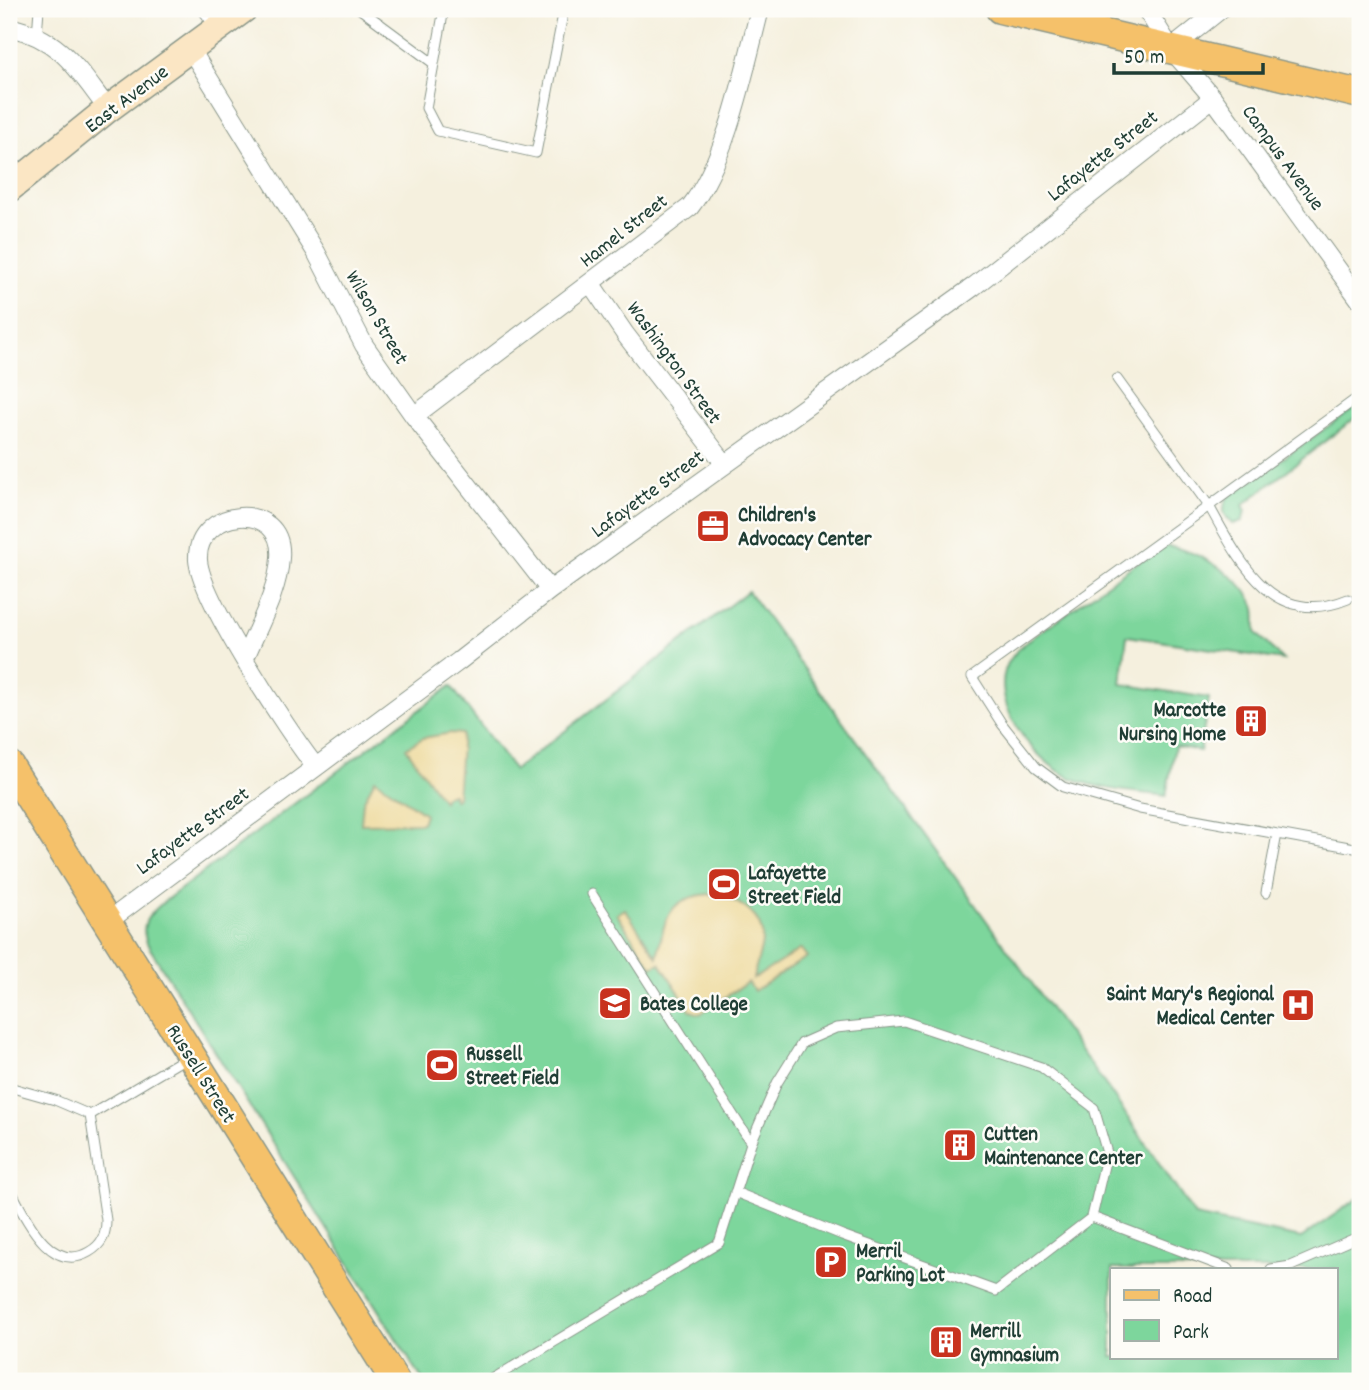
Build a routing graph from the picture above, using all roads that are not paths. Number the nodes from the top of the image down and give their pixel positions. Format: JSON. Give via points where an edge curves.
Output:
{"nodes":[{"id":1,"x":38,"y":9,"type":"edge"},
{"id":2,"x":244,"y":9,"type":"edge"},
{"id":3,"x":360,"y":9,"type":"edge"},
{"id":4,"x":444,"y":9,"type":"edge"},
{"id":5,"x":564,"y":9,"type":"edge"},
{"id":6,"x":760,"y":9,"type":"edge"},
{"id":7,"x":1000,"y":9,"type":"edge"},
{"id":8,"x":1146,"y":9,"type":"edge"},
{"id":9,"x":1222,"y":9,"type":"edge"},
{"id":10,"x":209,"y":19,"type":"edge"},
{"id":11,"x":9,"y":27,"type":"edge"},
{"id":12,"x":37,"y":35,"type":"junction"},
{"id":13,"x":191,"y":50,"type":"junction"},
{"id":14,"x":1171,"y":50,"type":"junction"},
{"id":15,"x":433,"y":63,"type":"junction"},
{"id":16,"x":1360,"y":94,"type":"edge"},
{"id":17,"x":1213,"y":98,"type":"junction"},
{"id":18,"x":108,"y":109,"type":"junction"},
{"id":19,"x":9,"y":189,"type":"edge"},
{"id":20,"x":591,"y":284,"type":"junction"},
{"id":21,"x":1360,"y":300,"type":"edge"},
{"id":22,"x":1117,"y":379,"type":"dead end"},
{"id":23,"x":1360,"y":396,"type":"edge"},
{"id":24,"x":414,"y":416,"type":"junction"},
{"id":25,"x":725,"y":464,"type":"junction"},
{"id":26,"x":1209,"y":506,"type":"junction"},
{"id":27,"x":550,"y":590,"type":"junction"},
{"id":28,"x":1348,"y":599,"type":"dead end"},
{"id":29,"x":245,"y":658,"type":"junction"},
{"id":30,"x":9,"y":765,"type":"edge"},
{"id":31,"x":315,"y":766,"type":"junction"},
{"id":32,"x":1277,"y":834,"type":"junction"},
{"id":33,"x":1360,"y":849,"type":"edge"},
{"id":34,"x":1266,"y":893,"type":"dead end"},
{"id":35,"x":592,"y":894,"type":"dead end"},
{"id":36,"x":107,"y":922,"type":"junction"},
{"id":37,"x":190,"y":1055,"type":"junction"},
{"id":38,"x":9,"y":1087,"type":"edge"},
{"id":39,"x":90,"y":1115,"type":"junction"},
{"id":40,"x":751,"y":1143,"type":"junction"},
{"id":41,"x":9,"y":1187,"type":"edge"},
{"id":42,"x":735,"y":1192,"type":"junction"},
{"id":43,"x":1092,"y":1217,"type":"junction"},
{"id":44,"x":1360,"y":1236,"type":"edge"},
{"id":45,"x":1226,"y":1268,"type":"edge"},
{"id":46,"x":1278,"y":1268,"type":"edge"},
{"id":47,"x":395,"y":1381,"type":"edge"},
{"id":48,"x":489,"y":1381,"type":"edge"}],
"edges":[{"from":1,"to":12,"type":"lane"},
{"from":2,"to":10,"type":"main road","name":"East Avenue"},
{"from":3,"to":15,"type":"lane"},
{"from":4,"to":15,"type":"lane"},
{"from":5,"to":15,"type":"lane","via":[[536,153],[438,131],[426,108]]},
{"from":6,"to":20,"type":"street","name":"Hamel Street","via":[[733,116],[701,194]]},
{"from":7,"to":14,"type":"main road"},
{"from":8,"to":14,"type":"street","name":"Campus Avenue"},
{"from":9,"to":14,"type":"street"},
{"from":10,"to":13,"type":"main road","name":"East Avenue"},
{"from":11,"to":12,"type":"street"},
{"from":12,"to":18,"type":"street","via":[[64,52]]},
{"from":13,"to":18,"type":"main road","name":"East Avenue"},
{"from":13,"to":24,"type":"street","name":"Wilson Street","via":[[316,252],[364,345]]},
{"from":14,"to":16,"type":"main road"},
{"from":14,"to":17,"type":"street","name":"Campus Avenue"},
{"from":17,"to":21,"type":"street","name":"Campus Avenue"},
{"from":17,"to":25,"type":"street","name":"Lafayette Street","via":[[973,287]]},
{"from":18,"to":19,"type":"main road","name":"East Avenue"},
{"from":20,"to":24,"type":"street","name":"Hamel Street"},
{"from":20,"to":25,"type":"street","name":"Washington Street"},
{"from":22,"to":26,"type":"lane"},
{"from":23,"to":26,"type":"lane"},
{"from":24,"to":27,"type":"street","name":"Wilson Street"},
{"from":25,"to":27,"type":"street","name":"Lafayette Street"},
{"from":26,"to":28,"type":"lane","via":[[1233,548],[1274,597],[1304,608],[1325,608]]},
{"from":26,"to":32,"type":"lane","via":[[972,677],[1036,767],[1063,787],[1140,809]]},
{"from":27,"to":31,"type":"street","name":"Lafayette Street"},
{"from":29,"to":29,"type":"street","via":[[274,586],[280,547],[257,517],[237,515],[209,532],[198,557],[201,580]]},
{"from":29,"to":31,"type":"street"},
{"from":30,"to":36,"type":"main road","name":"Russell Street"},
{"from":31,"to":36,"type":"street","name":"Lafayette Street"},
{"from":32,"to":33,"type":"lane"},
{"from":32,"to":34,"type":"lane"},
{"from":35,"to":40,"type":"lane"},
{"from":36,"to":37,"type":"main road","name":"Russell Street"},
{"from":37,"to":39,"type":"lane"},
{"from":37,"to":47,"type":"main road","name":"Russell Street"},
{"from":38,"to":39,"type":"lane"},
{"from":39,"to":41,"type":"lane","via":[[106,1220],[106,1235],[95,1249],[80,1257],[62,1255],[40,1241]]},
{"from":40,"to":42,"type":"lane"},
{"from":40,"to":43,"type":"lane","via":[[777,1083],[802,1043],[836,1028],[904,1021],[1041,1068],[1094,1108],[1107,1153]]},
{"from":42,"to":43,"type":"lane","via":[[996,1291]]},
{"from":42,"to":48,"type":"lane","via":[[719,1243]]},
{"from":43,"to":45,"type":"lane"},
{"from":44,"to":46,"type":"lane"}]}
